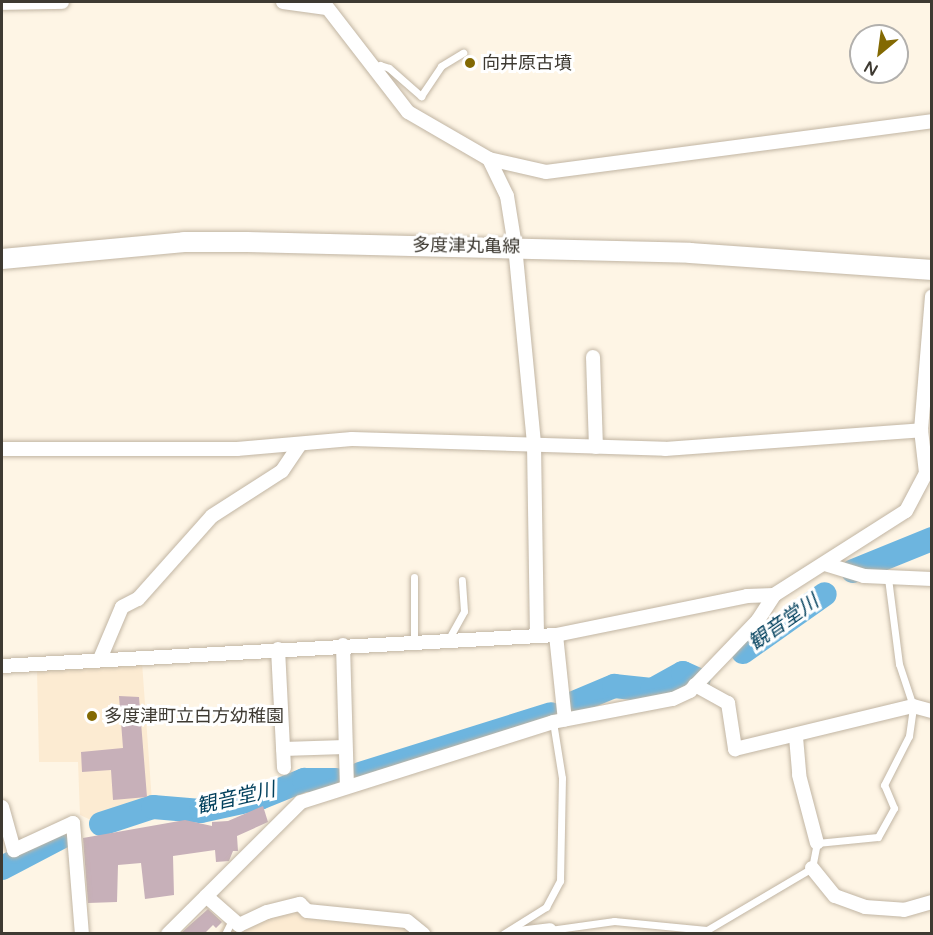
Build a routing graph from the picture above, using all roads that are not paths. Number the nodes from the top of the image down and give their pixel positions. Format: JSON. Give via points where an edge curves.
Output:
{"nodes":[{"id":1,"x":62,"y":2,"type":"edge"},
{"id":2,"x":283,"y":2,"type":"edge"},
{"id":3,"x":2,"y":3,"type":"edge"},
{"id":4,"x":325,"y":5,"type":"edge"},
{"id":5,"x":463,"y":53,"type":"dead end"},
{"id":6,"x":373,"y":69,"type":"junction"},
{"id":7,"x":932,"y":121,"type":"edge"},
{"id":8,"x":489,"y":159,"type":"junction"},
{"id":9,"x":515,"y":246,"type":"junction"},
{"id":10,"x":2,"y":259,"type":"edge"},
{"id":11,"x":932,"y":270,"type":"edge"},
{"id":12,"x":932,"y":296,"type":"edge"},
{"id":13,"x":593,"y":357,"type":"dead end"},
{"id":14,"x":921,"y":430,"type":"junction"},
{"id":15,"x":300,"y":444,"type":"junction"},
{"id":16,"x":534,"y":445,"type":"junction"},
{"id":17,"x":596,"y":447,"type":"junction"},
{"id":18,"x":2,"y":449,"type":"edge"},
{"id":19,"x":825,"y":564,"type":"junction"},
{"id":20,"x":414,"y":577,"type":"dead end"},
{"id":21,"x":888,"y":578,"type":"junction"},
{"id":22,"x":932,"y":579,"type":"edge"},
{"id":23,"x":462,"y":580,"type":"dead end"},
{"id":24,"x":774,"y":595,"type":"junction"},
{"id":25,"x":537,"y":635,"type":"junction"},
{"id":26,"x":556,"y":635,"type":"junction"},
{"id":27,"x":446,"y":642,"type":"junction"},
{"id":28,"x":414,"y":643,"type":"junction"},
{"id":29,"x":343,"y":645,"type":"junction"},
{"id":30,"x":278,"y":649,"type":"junction"},
{"id":31,"x":100,"y":659,"type":"junction"},
{"id":32,"x":2,"y":666,"type":"edge"},
{"id":33,"x":695,"y":685,"type":"junction"},
{"id":34,"x":913,"y":706,"type":"junction"},
{"id":35,"x":932,"y":711,"type":"edge"},
{"id":36,"x":559,"y":721,"type":"junction"},
{"id":37,"x":796,"y":737,"type":"junction"},
{"id":38,"x":345,"y":747,"type":"junction"},
{"id":39,"x":283,"y":748,"type":"junction"},
{"id":40,"x":284,"y":768,"type":"dead end"},
{"id":41,"x":347,"y":786,"type":"junction"},
{"id":42,"x":2,"y":807,"type":"edge"},
{"id":43,"x":2,"y":818,"type":"edge"},
{"id":44,"x":817,"y":843,"type":"junction"},
{"id":45,"x":812,"y":868,"type":"junction"},
{"id":46,"x":206,"y":896,"type":"junction"},
{"id":47,"x":932,"y":902,"type":"edge"},
{"id":48,"x":228,"y":928,"type":"edge"},
{"id":49,"x":549,"y":930,"type":"joint"},
{"id":50,"x":82,"y":933,"type":"edge"},
{"id":51,"x":168,"y":933,"type":"edge"},
{"id":52,"x":423,"y":933,"type":"edge"},
{"id":53,"x":503,"y":933,"type":"edge"},
{"id":54,"x":519,"y":933,"type":"edge"}],
"edges":[{"from":1,"to":3,"type":"street"},
{"from":2,"to":4,"type":"street"},
{"from":4,"to":6,"type":"street"},
{"from":5,"to":6,"type":"lane","via":[[441,66],[421,96],[389,68],[380,65]]},
{"from":6,"to":8,"type":"street","via":[[408,112]]},
{"from":7,"to":8,"type":"street","via":[[546,171]]},
{"from":8,"to":9,"type":"street","via":[[507,196]]},
{"from":9,"to":10,"type":"main road","name":"多度津丸亀線","via":[[184,242]]},
{"from":9,"to":11,"type":"main road","name":"多度津丸亀線","via":[[690,253]]},
{"from":9,"to":16,"type":"street"},
{"from":12,"to":14,"type":"street"},
{"from":13,"to":17,"type":"street"},
{"from":14,"to":17,"type":"street","via":[[665,449]]},
{"from":14,"to":19,"type":"street","via":[[926,473],[906,512]]},
{"from":15,"to":16,"type":"street","via":[[352,439]]},
{"from":15,"to":18,"type":"street","via":[[237,449]]},
{"from":15,"to":31,"type":"street","via":[[282,471],[212,516],[138,599],[122,607]]},
{"from":16,"to":17,"type":"street"},
{"from":16,"to":25,"type":"street"},
{"from":19,"to":21,"type":"street","via":[[864,576]]},
{"from":19,"to":24,"type":"street"},
{"from":20,"to":28,"type":"lane"},
{"from":21,"to":22,"type":"street"},
{"from":21,"to":34,"type":"lane","via":[[899,664]]},
{"from":23,"to":27,"type":"lane","via":[[464,612]]},
{"from":24,"to":26,"type":"street","via":[[747,596]]},
{"from":24,"to":33,"type":"street","via":[[758,620]]},
{"from":25,"to":26,"type":"street"},
{"from":25,"to":27,"type":"street"},
{"from":26,"to":36,"type":"street"},
{"from":27,"to":28,"type":"street"},
{"from":28,"to":29,"type":"street"},
{"from":29,"to":30,"type":"street"},
{"from":29,"to":38,"type":"street"},
{"from":30,"to":31,"type":"street"},
{"from":30,"to":39,"type":"street"},
{"from":31,"to":32,"type":"street"},
{"from":33,"to":36,"type":"street","via":[[673,699]]},
{"from":33,"to":37,"type":"street","via":[[728,703],[735,749]]},
{"from":34,"to":35,"type":"street"},
{"from":34,"to":37,"type":"street"},
{"from":34,"to":44,"type":"lane","via":[[909,736],[884,785],[894,808],[878,837]]},
{"from":36,"to":41,"type":"street"},
{"from":36,"to":53,"type":"lane","via":[[560,881],[546,907]]},
{"from":37,"to":44,"type":"street","via":[[799,775]]},
{"from":38,"to":39,"type":"street"},
{"from":38,"to":41,"type":"street"},
{"from":39,"to":40,"type":"street"},
{"from":41,"to":46,"type":"street","via":[[302,802]]},
{"from":42,"to":43,"type":"street"},
{"from":43,"to":50,"type":"street","via":[[14,850],[73,823]]},
{"from":44,"to":45,"type":"lane"},
{"from":45,"to":47,"type":"street","via":[[835,896],[865,907],[904,910]]},
{"from":45,"to":49,"type":"lane","via":[[707,930],[614,921]]},
{"from":46,"to":48,"type":"street"},
{"from":46,"to":51,"type":"street"},
{"from":48,"to":52,"type":"street","via":[[300,904],[307,911],[407,921]]},
{"from":49,"to":54,"type":"street"}]}
